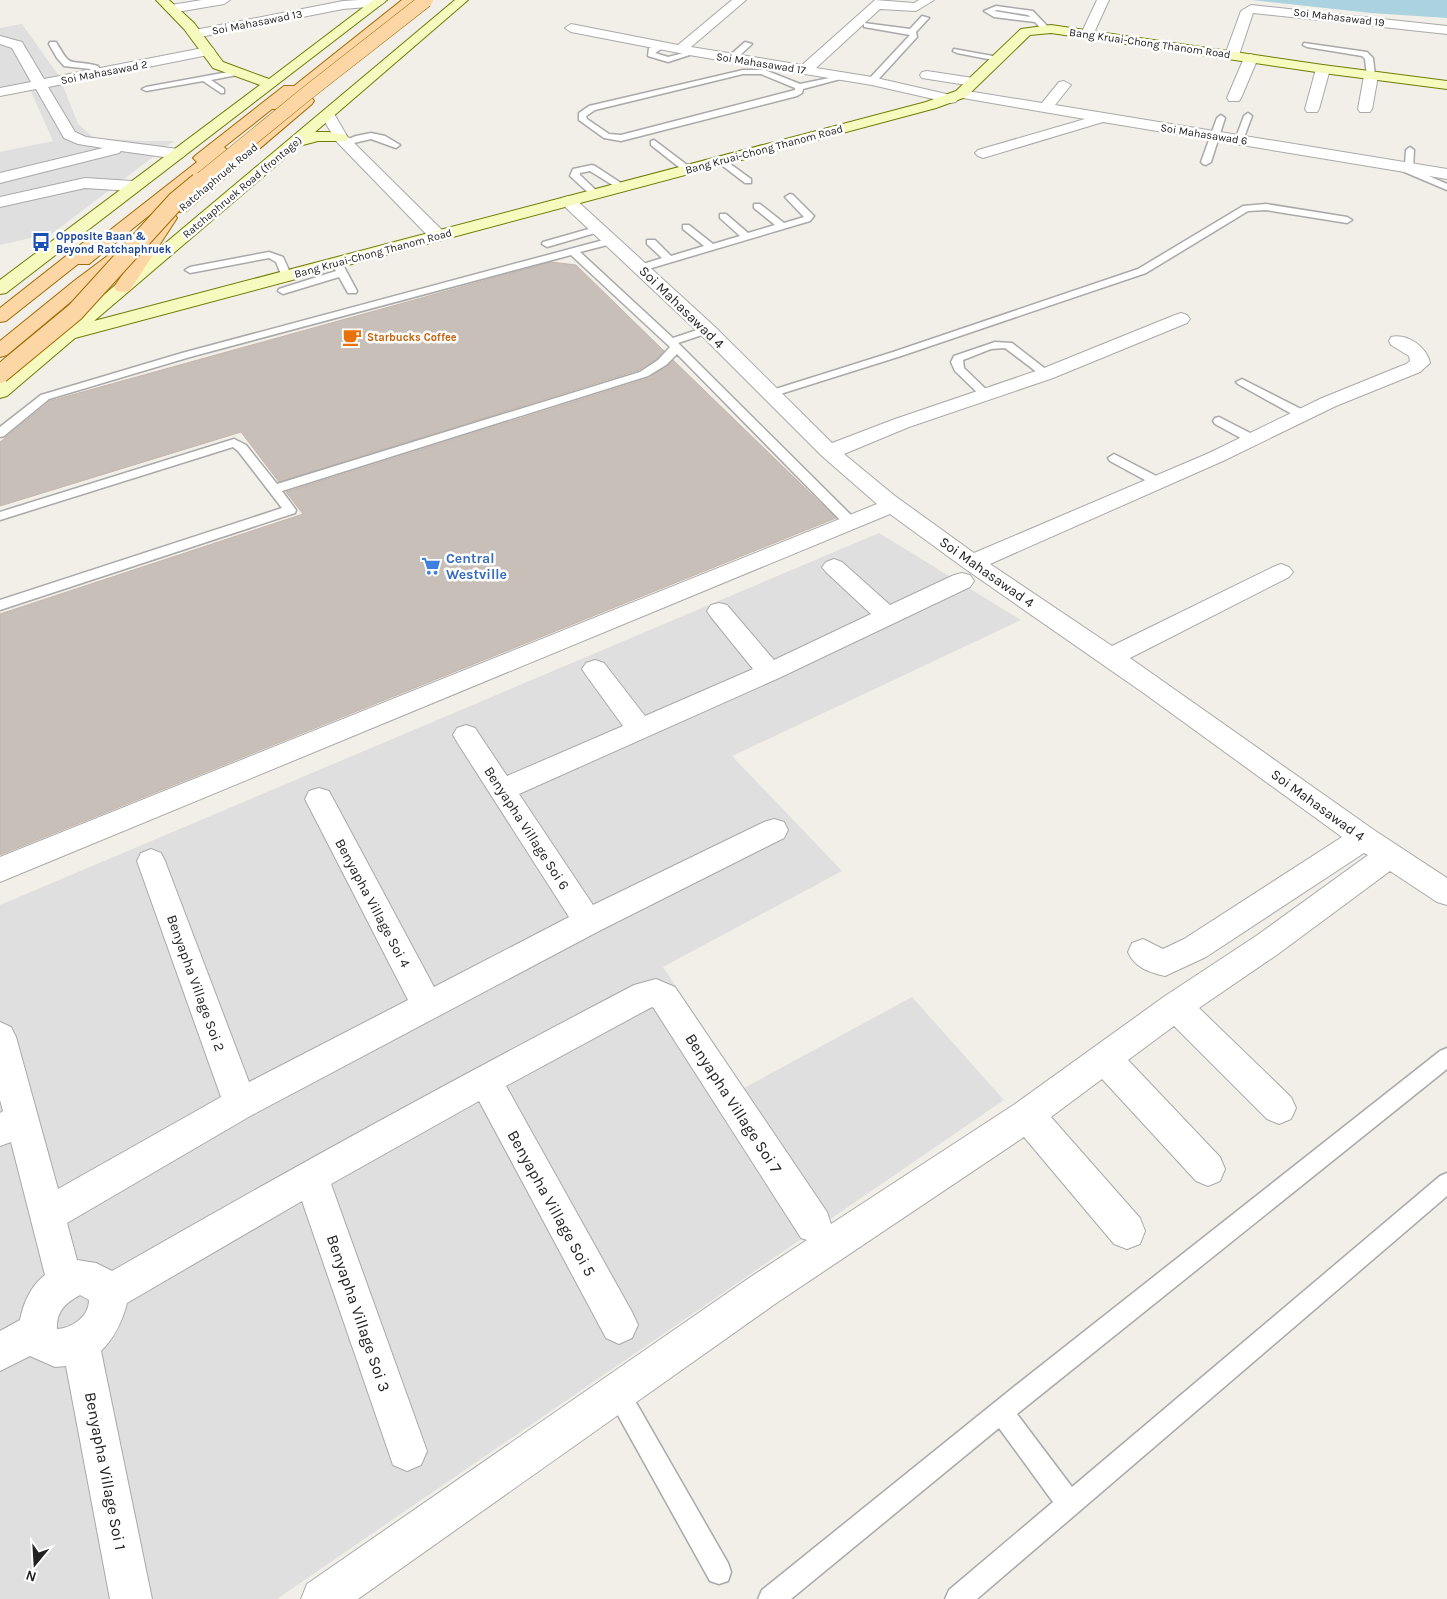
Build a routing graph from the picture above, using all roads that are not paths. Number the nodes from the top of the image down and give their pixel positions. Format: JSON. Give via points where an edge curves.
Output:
{"nodes":[{"id":1,"x":224,"y":0,"type":"edge"},
{"id":2,"x":403,"y":0,"type":"edge"},
{"id":3,"x":410,"y":0,"type":"edge"},
{"id":4,"x":426,"y":0,"type":"edge"},
{"id":5,"x":433,"y":0,"type":"edge"},
{"id":6,"x":462,"y":0,"type":"edge"},
{"id":7,"x":740,"y":0,"type":"edge"},
{"id":8,"x":928,"y":0,"type":"edge"},
{"id":9,"x":1103,"y":0,"type":"edge"},
{"id":10,"x":380,"y":1,"type":"edge"},
{"id":11,"x":880,"y":2,"type":"edge"},
{"id":12,"x":166,"y":4,"type":"edge"},
{"id":13,"x":925,"y":18,"type":"dead end"},
{"id":14,"x":867,"y":25,"type":"dead end"},
{"id":15,"x":1042,"y":25,"type":"junction"},
{"id":16,"x":571,"y":28,"type":"dead end"},
{"id":17,"x":1447,"y":30,"type":"edge"},
{"id":18,"x":912,"y":32,"type":"junction"},
{"id":19,"x":194,"y":34,"type":"junction"},
{"id":20,"x":1087,"y":34,"type":"junction"},
{"id":21,"x":0,"y":40,"type":"edge"},
{"id":22,"x":53,"y":44,"type":"dead end"},
{"id":23,"x":748,"y":44,"type":"dead end"},
{"id":24,"x":1307,"y":45,"type":"dead end"},
{"id":25,"x":662,"y":46,"type":"junction"},
{"id":26,"x":681,"y":49,"type":"junction"},
{"id":27,"x":208,"y":51,"type":"junction"},
{"id":28,"x":695,"y":52,"type":"junction"},
{"id":29,"x":958,"y":52,"type":"dead end"},
{"id":30,"x":1232,"y":55,"type":"junction"},
{"id":31,"x":732,"y":58,"type":"junction"},
{"id":32,"x":1251,"y":58,"type":"junction"},
{"id":33,"x":998,"y":59,"type":"junction"},
{"id":34,"x":1323,"y":69,"type":"junction"},
{"id":35,"x":805,"y":70,"type":"junction"},
{"id":36,"x":239,"y":72,"type":"junction"},
{"id":37,"x":97,"y":73,"type":"junction"},
{"id":38,"x":927,"y":75,"type":"dead end"},
{"id":39,"x":1371,"y":76,"type":"junction"},
{"id":40,"x":844,"y":77,"type":"junction"},
{"id":41,"x":205,"y":79,"type":"junction"},
{"id":42,"x":872,"y":81,"type":"junction"},
{"id":43,"x":974,"y":82,"type":"junction"},
{"id":44,"x":270,"y":84,"type":"junction"},
{"id":45,"x":40,"y":85,"type":"junction"},
{"id":46,"x":1064,"y":85,"type":"dead end"},
{"id":47,"x":1447,"y":85,"type":"edge"},
{"id":48,"x":800,"y":87,"type":"junction"},
{"id":49,"x":146,"y":89,"type":"dead end"},
{"id":50,"x":221,"y":91,"type":"dead end"},
{"id":51,"x":0,"y":92,"type":"edge"},
{"id":52,"x":956,"y":97,"type":"junction"},
{"id":53,"x":1234,"y":98,"type":"dead end"},
{"id":54,"x":1045,"y":108,"type":"junction"},
{"id":55,"x":1312,"y":109,"type":"dead end"},
{"id":56,"x":1365,"y":109,"type":"dead end"},
{"id":57,"x":328,"y":115,"type":"junction"},
{"id":58,"x":1248,"y":116,"type":"dead end"},
{"id":59,"x":1104,"y":118,"type":"junction"},
{"id":60,"x":1221,"y":118,"type":"dead end"},
{"id":61,"x":1215,"y":136,"type":"junction"},
{"id":62,"x":343,"y":140,"type":"junction"},
{"id":63,"x":1239,"y":140,"type":"junction"},
{"id":64,"x":296,"y":142,"type":"junction"},
{"id":65,"x":654,"y":143,"type":"dead end"},
{"id":66,"x":396,"y":145,"type":"dead end"},
{"id":67,"x":125,"y":147,"type":"junction"},
{"id":68,"x":1410,"y":150,"type":"dead end"},
{"id":69,"x":983,"y":153,"type":"dead end"},
{"id":70,"x":178,"y":154,"type":"junction"},
{"id":71,"x":722,"y":161,"type":"junction"},
{"id":72,"x":1206,"y":162,"type":"dead end"},
{"id":73,"x":1404,"y":167,"type":"junction"},
{"id":74,"x":688,"y":170,"type":"junction"},
{"id":75,"x":1447,"y":174,"type":"edge"},
{"id":76,"x":0,"y":178,"type":"edge"},
{"id":77,"x":748,"y":181,"type":"dead end"},
{"id":78,"x":132,"y":186,"type":"junction"},
{"id":79,"x":1447,"y":186,"type":"edge"},
{"id":80,"x":622,"y":187,"type":"junction"},
{"id":81,"x":595,"y":194,"type":"junction"},
{"id":82,"x":790,"y":197,"type":"dead end"},
{"id":83,"x":568,"y":201,"type":"junction"},
{"id":84,"x":0,"y":202,"type":"edge"},
{"id":85,"x":758,"y":206,"type":"dead end"},
{"id":86,"x":724,"y":216,"type":"dead end"},
{"id":87,"x":169,"y":218,"type":"junction"},
{"id":88,"x":1347,"y":220,"type":"dead end"},
{"id":89,"x":686,"y":227,"type":"dead end"},
{"id":90,"x":783,"y":227,"type":"junction"},
{"id":91,"x":437,"y":235,"type":"junction"},
{"id":92,"x":605,"y":235,"type":"junction"},
{"id":93,"x":747,"y":237,"type":"junction"},
{"id":94,"x":651,"y":242,"type":"dead end"},
{"id":95,"x":547,"y":244,"type":"dead end"},
{"id":96,"x":712,"y":248,"type":"junction"},
{"id":97,"x":573,"y":251,"type":"junction"},
{"id":98,"x":670,"y":260,"type":"junction"},
{"id":99,"x":340,"y":268,"type":"junction"},
{"id":100,"x":641,"y":268,"type":"junction"},
{"id":101,"x":190,"y":270,"type":"dead end"},
{"id":102,"x":285,"y":284,"type":"junction"},
{"id":103,"x":123,"y":287,"type":"junction"},
{"id":104,"x":0,"y":289,"type":"edge"},
{"id":105,"x":352,"y":291,"type":"dead end"},
{"id":106,"x":0,"y":318,"type":"edge"},
{"id":107,"x":1181,"y":320,"type":"dead end"},
{"id":108,"x":0,"y":326,"type":"edge"},
{"id":109,"x":707,"y":330,"type":"junction"},
{"id":110,"x":68,"y":334,"type":"junction"},
{"id":111,"x":1398,"y":341,"type":"dead end"},
{"id":112,"x":674,"y":345,"type":"junction"},
{"id":113,"x":0,"y":351,"type":"edge"},
{"id":114,"x":0,"y":374,"type":"edge"},
{"id":115,"x":1046,"y":374,"type":"junction"},
{"id":116,"x":1242,"y":382,"type":"dead end"},
{"id":117,"x":0,"y":392,"type":"edge"},
{"id":118,"x":770,"y":394,"type":"junction"},
{"id":119,"x":987,"y":396,"type":"junction"},
{"id":120,"x":1303,"y":415,"type":"junction"},
{"id":121,"x":1220,"y":421,"type":"dead end"},
{"id":122,"x":0,"y":433,"type":"edge"},
{"id":123,"x":1252,"y":440,"type":"junction"},
{"id":124,"x":829,"y":452,"type":"junction"},
{"id":125,"x":1114,"y":458,"type":"dead end"},
{"id":126,"x":1158,"y":482,"type":"junction"},
{"id":127,"x":274,"y":489,"type":"junction"},
{"id":128,"x":894,"y":505,"type":"junction"},
{"id":129,"x":0,"y":516,"type":"edge"},
{"id":130,"x":851,"y":522,"type":"junction"},
{"id":131,"x":834,"y":567,"type":"dead end"},
{"id":132,"x":967,"y":572,"type":"junction"},
{"id":133,"x":1281,"y":572,"type":"dead end"},
{"id":134,"x":0,"y":604,"type":"edge"},
{"id":135,"x":719,"y":611,"type":"dead end"},
{"id":136,"x":888,"y":617,"type":"junction"},
{"id":137,"x":1111,"y":658,"type":"junction"},
{"id":138,"x":595,"y":669,"type":"dead end"},
{"id":139,"x":770,"y":672,"type":"junction"},
{"id":140,"x":640,"y":729,"type":"junction"},
{"id":141,"x":466,"y":735,"type":"dead end"},
{"id":142,"x":502,"y":790,"type":"junction"},
{"id":143,"x":319,"y":799,"type":"dead end"},
{"id":144,"x":774,"y":830,"type":"dead end"},
{"id":145,"x":1364,"y":838,"type":"junction"},
{"id":146,"x":1390,"y":855,"type":"junction"},
{"id":147,"x":151,"y":861,"type":"dead end"},
{"id":148,"x":0,"y":870,"type":"edge"},
{"id":149,"x":1447,"y":893,"type":"edge"},
{"id":150,"x":588,"y":922,"type":"junction"},
{"id":151,"x":1143,"y":952,"type":"dead end"},
{"id":152,"x":428,"y":1006,"type":"junction"},
{"id":153,"x":1176,"y":1006,"type":"junction"},
{"id":154,"x":0,"y":1037,"type":"edge"},
{"id":155,"x":1447,"y":1056,"type":"edge"},
{"id":156,"x":1104,"y":1058,"type":"junction"},
{"id":157,"x":485,"y":1080,"type":"junction"},
{"id":158,"x":240,"y":1104,"type":"junction"},
{"id":159,"x":1279,"y":1108,"type":"dead end"},
{"id":160,"x":1026,"y":1115,"type":"junction"},
{"id":161,"x":11,"y":1125,"type":"edge"},
{"id":162,"x":1208,"y":1169,"type":"dead end"},
{"id":163,"x":311,"y":1176,"type":"junction"},
{"id":164,"x":1447,"y":1183,"type":"edge"},
{"id":165,"x":48,"y":1214,"type":"junction"},
{"id":166,"x":814,"y":1225,"type":"dead end"},
{"id":167,"x":1127,"y":1231,"type":"dead end"},
{"id":168,"x":65,"y":1282,"type":"junction"},
{"id":169,"x":108,"y":1294,"type":"junction"},
{"id":170,"x":619,"y":1325,"type":"dead end"},
{"id":171,"x":38,"y":1331,"type":"junction"},
{"id":172,"x":81,"y":1344,"type":"junction"},
{"id":173,"x":0,"y":1352,"type":"edge"},
{"id":174,"x":618,"y":1393,"type":"junction"},
{"id":175,"x":1001,"y":1412,"type":"junction"},
{"id":176,"x":406,"y":1451,"type":"dead end"},
{"id":177,"x":1069,"y":1503,"type":"junction"},
{"id":178,"x":719,"y":1572,"type":"dead end"},
{"id":179,"x":131,"y":1599,"type":"edge"},
{"id":180,"x":322,"y":1599,"type":"edge"},
{"id":181,"x":771,"y":1599,"type":"edge"},
{"id":182,"x":958,"y":1599,"type":"edge"}],
"edges":[{"from":1,"to":12,"type":"street"},
{"from":2,"to":106,"type":"main road","name":"Ratchaphruek Road"},
{"from":3,"to":108,"type":"main road"},
{"from":4,"to":114,"type":"main road","bridge":true,"via":[[176,201],[75,312]]},
{"from":5,"to":87,"type":"main road","name":"Ratchaphruek Road","via":[[303,104]]},
{"from":6,"to":57,"type":"street","name":"Ratchaphruek Road (frontage)"},
{"from":7,"to":26,"type":"street"},
{"from":8,"to":11,"type":"street","via":[[916,7]]},
{"from":9,"to":20,"type":"street"},
{"from":10,"to":19,"type":"street","name":"Soi Mahasawad 13","via":[[343,5]]},
{"from":10,"to":44,"type":"street"},
{"from":11,"to":35,"type":"street"},
{"from":12,"to":19,"type":"street"},
{"from":13,"to":18,"type":"lane"},
{"from":14,"to":18,"type":"lane"},
{"from":15,"to":15,"type":"lane","via":[[994,15],[988,11],[996,8],[1023,11],[1034,14]]},
{"from":15,"to":20,"type":"street","name":"Bang Kruai-Chong Thanom Road"},
{"from":15,"to":33,"type":"street","name":"Bang Kruai-Chong Thanom Road","via":[[1026,32]]},
{"from":16,"to":25,"type":"street","name":"Soi Mahasawad 17"},
{"from":17,"to":30,"type":"street","name":"Soi Mahasawad 19","via":[[1251,9],[1244,18]]},
{"from":18,"to":42,"type":"lane","via":[[913,38]]},
{"from":19,"to":27,"type":"street"},
{"from":20,"to":30,"type":"street","name":"Bang Kruai-Chong Thanom Road"},
{"from":21,"to":45,"type":"street","via":[[17,45]]},
{"from":22,"to":37,"type":"lane","via":[[64,63],[91,66]]},
{"from":23,"to":31,"type":"lane"},
{"from":24,"to":39,"type":"lane","via":[[1364,54],[1369,58]]},
{"from":25,"to":26,"type":"street","name":"Soi Mahasawad 17"},
{"from":25,"to":28,"type":"lane","via":[[652,50],[651,54],[668,60]]},
{"from":26,"to":28,"type":"street","name":"Soi Mahasawad 17"},
{"from":27,"to":36,"type":"street","via":[[218,65]]},
{"from":27,"to":37,"type":"street","name":"Soi Mahasawad 2"},
{"from":28,"to":31,"type":"street","name":"Soi Mahasawad 17"},
{"from":29,"to":33,"type":"lane"},
{"from":30,"to":32,"type":"street","name":"Bang Kruai-Chong Thanom Road"},
{"from":31,"to":35,"type":"street","name":"Soi Mahasawad 17"},
{"from":32,"to":34,"type":"street","name":"Bang Kruai-Chong Thanom Road"},
{"from":32,"to":53,"type":"street"},
{"from":33,"to":43,"type":"street","name":"Bang Kruai-Chong Thanom Road"},
{"from":34,"to":39,"type":"street","name":"Bang Kruai-Chong Thanom Road"},
{"from":34,"to":55,"type":"street"},
{"from":35,"to":40,"type":"street","name":"Soi Mahasawad 17"},
{"from":36,"to":41,"type":"lane"},
{"from":36,"to":44,"type":"street"},
{"from":37,"to":45,"type":"street","name":"Soi Mahasawad 2"},
{"from":38,"to":43,"type":"street"},
{"from":39,"to":47,"type":"street","name":"Bang Kruai-Chong Thanom Road"},
{"from":39,"to":56,"type":"street"},
{"from":40,"to":42,"type":"street","name":"Soi Mahasawad 17"},
{"from":40,"to":48,"type":"lane"},
{"from":41,"to":49,"type":"lane"},
{"from":41,"to":50,"type":"lane"},
{"from":42,"to":52,"type":"street","name":"Soi Mahasawad 17"},
{"from":43,"to":52,"type":"street","name":"Bang Kruai-Chong Thanom Road"},
{"from":44,"to":70,"type":"street"},
{"from":45,"to":51,"type":"street","name":"Soi Mahasawad 2"},
{"from":45,"to":67,"type":"street","via":[[69,135],[82,141]]},
{"from":46,"to":54,"type":"street"},
{"from":48,"to":48,"type":"lane","via":[[794,94],[621,138],[607,136],[583,120],[582,115],[592,108],[744,72],[762,72]]},
{"from":52,"to":54,"type":"street","name":"Soi Mahasawad 6"},
{"from":52,"to":71,"type":"street","name":"Bang Kruai-Chong Thanom Road"},
{"from":54,"to":59,"type":"street","name":"Soi Mahasawad 6"},
{"from":57,"to":62,"type":"street"},
{"from":57,"to":64,"type":"street","name":"Ratchaphruek Road (frontage)"},
{"from":58,"to":63,"type":"lane"},
{"from":59,"to":61,"type":"street","name":"Soi Mahasawad 6"},
{"from":59,"to":69,"type":"street"},
{"from":60,"to":61,"type":"lane"},
{"from":61,"to":63,"type":"street","name":"Soi Mahasawad 6"},
{"from":61,"to":72,"type":"lane"},
{"from":62,"to":64,"type":"street","via":[[329,135]]},
{"from":62,"to":66,"type":"lane","via":[[365,135],[380,136]]},
{"from":62,"to":91,"type":"street"},
{"from":63,"to":73,"type":"street","name":"Soi Mahasawad 6"},
{"from":64,"to":103,"type":"street","name":"Ratchaphruek Road (frontage)"},
{"from":65,"to":74,"type":"lane"},
{"from":67,"to":70,"type":"street"},
{"from":67,"to":76,"type":"street"},
{"from":68,"to":73,"type":"lane"},
{"from":70,"to":78,"type":"street"},
{"from":71,"to":74,"type":"street","name":"Bang Kruai-Chong Thanom Road"},
{"from":71,"to":77,"type":"lane"},
{"from":73,"to":75,"type":"street","name":"Soi Mahasawad 6"},
{"from":73,"to":79,"type":"lane"},
{"from":74,"to":80,"type":"street","name":"Bang Kruai-Chong Thanom Road"},
{"from":78,"to":84,"type":"street","via":[[85,183]]},
{"from":78,"to":104,"type":"street"},
{"from":80,"to":81,"type":"street","name":"Bang Kruai-Chong Thanom Road"},
{"from":80,"to":81,"type":"lane","via":[[592,168],[576,171],[575,176]]},
{"from":81,"to":83,"type":"street","name":"Bang Kruai-Chong Thanom Road"},
{"from":82,"to":90,"type":"lane","via":[[809,216]]},
{"from":83,"to":91,"type":"street","name":"Bang Kruai-Chong Thanom Road"},
{"from":83,"to":92,"type":"street","name":"Soi Mahasawad 4"},
{"from":85,"to":90,"type":"lane"},
{"from":86,"to":93,"type":"lane"},
{"from":87,"to":103,"type":"main road"},
{"from":87,"to":113,"type":"main road","name":"Ratchaphruek Road"},
{"from":88,"to":118,"type":"lane","via":[[1266,207],[1246,208],[1142,271]]},
{"from":89,"to":96,"type":"lane"},
{"from":90,"to":93,"type":"lane"},
{"from":91,"to":99,"type":"street","name":"Bang Kruai-Chong Thanom Road"},
{"from":92,"to":95,"type":"lane"},
{"from":92,"to":97,"type":"lane"},
{"from":92,"to":100,"type":"street","name":"Soi Mahasawad 4"},
{"from":93,"to":96,"type":"lane"},
{"from":94,"to":98,"type":"lane"},
{"from":96,"to":98,"type":"lane"},
{"from":97,"to":112,"type":"lane"},
{"from":97,"to":122,"type":"lane","via":[[45,397]]},
{"from":98,"to":100,"type":"lane"},
{"from":99,"to":102,"type":"street","name":"Bang Kruai-Chong Thanom Road"},
{"from":99,"to":105,"type":"lane"},
{"from":100,"to":109,"type":"street","name":"Soi Mahasawad 4"},
{"from":101,"to":102,"type":"lane","via":[[276,255],[280,259]]},
{"from":102,"to":110,"type":"street","name":"Bang Kruai-Chong Thanom Road"},
{"from":103,"to":110,"type":"street","name":"Ratchaphruek Road (frontage)"},
{"from":107,"to":115,"type":"street"},
{"from":109,"to":112,"type":"lane"},
{"from":109,"to":118,"type":"street","name":"Soi Mahasawad 4"},
{"from":110,"to":117,"type":"street","name":"Ratchaphruek Road (frontage)"},
{"from":111,"to":120,"type":"street","via":[[1416,352],[1420,363]]},
{"from":112,"to":127,"type":"lane","via":[[664,363],[644,374]]},
{"from":112,"to":130,"type":"lane"},
{"from":115,"to":119,"type":"street"},
{"from":115,"to":119,"type":"lane","via":[[1008,345],[992,345],[958,358],[959,369]]},
{"from":116,"to":120,"type":"lane"},
{"from":118,"to":124,"type":"street","name":"Soi Mahasawad 4"},
{"from":119,"to":124,"type":"street","via":[[902,423]]},
{"from":120,"to":123,"type":"street"},
{"from":121,"to":123,"type":"lane"},
{"from":123,"to":126,"type":"street"},
{"from":124,"to":128,"type":"street","name":"Soi Mahasawad 4"},
{"from":125,"to":126,"type":"lane"},
{"from":126,"to":132,"type":"street"},
{"from":127,"to":129,"type":"lane","via":[[242,448],[234,443]]},
{"from":127,"to":134,"type":"lane","via":[[290,510]]},
{"from":128,"to":130,"type":"street"},
{"from":128,"to":132,"type":"street","name":"Soi Mahasawad 4"},
{"from":130,"to":148,"type":"street"},
{"from":131,"to":136,"type":"street"},
{"from":132,"to":136,"type":"street"},
{"from":132,"to":137,"type":"street","name":"Soi Mahasawad 4"},
{"from":133,"to":137,"type":"street"},
{"from":135,"to":139,"type":"street"},
{"from":136,"to":139,"type":"street"},
{"from":137,"to":145,"type":"street","name":"Soi Mahasawad 4"},
{"from":138,"to":140,"type":"street"},
{"from":139,"to":140,"type":"street"},
{"from":140,"to":142,"type":"street"},
{"from":141,"to":142,"type":"street","name":"Benyapha Village Soi 6"},
{"from":142,"to":150,"type":"street","name":"Benyapha Village Soi 6"},
{"from":143,"to":152,"type":"street","name":"Benyapha Village Soi 4"},
{"from":144,"to":150,"type":"street"},
{"from":145,"to":146,"type":"street","name":"Soi Mahasawad 4"},
{"from":145,"to":151,"type":"street","via":[[1195,948],[1164,963]]},
{"from":146,"to":149,"type":"street","name":"Soi Mahasawad 4"},
{"from":146,"to":153,"type":"street","via":[[1267,945]]},
{"from":147,"to":158,"type":"street","name":"Benyapha Village Soi 2"},
{"from":150,"to":152,"type":"street"},
{"from":152,"to":158,"type":"street"},
{"from":153,"to":156,"type":"street"},
{"from":153,"to":159,"type":"street"},
{"from":154,"to":161,"type":"street"},
{"from":155,"to":175,"type":"lane"},
{"from":156,"to":160,"type":"street"},
{"from":156,"to":162,"type":"street"},
{"from":157,"to":163,"type":"street"},
{"from":157,"to":166,"type":"street","name":"Benyapha Village Soi 7","via":[[645,995],[656,993],[664,997]]},
{"from":157,"to":170,"type":"street","name":"Benyapha Village Soi 5"},
{"from":158,"to":165,"type":"street"},
{"from":160,"to":167,"type":"street"},
{"from":160,"to":174,"type":"street","via":[[795,1269]]},
{"from":161,"to":165,"type":"street"},
{"from":163,"to":169,"type":"street"},
{"from":163,"to":176,"type":"street","name":"Benyapha Village Soi 3"},
{"from":164,"to":177,"type":"lane"},
{"from":165,"to":168,"type":"street"},
{"from":168,"to":169,"type":"street","via":[[79,1277],[92,1278],[102,1283]]},
{"from":168,"to":171,"type":"street","via":[[43,1304]]},
{"from":169,"to":172,"type":"street","via":[[103,1321]]},
{"from":171,"to":172,"type":"street","via":[[43,1342],[53,1348]]},
{"from":171,"to":173,"type":"street"},
{"from":172,"to":179,"type":"street","name":"Benyapha Village Soi 1"},
{"from":174,"to":178,"type":"lane"},
{"from":174,"to":180,"type":"street"},
{"from":175,"to":177,"type":"lane"},
{"from":175,"to":181,"type":"lane"},
{"from":177,"to":182,"type":"lane"}]}
